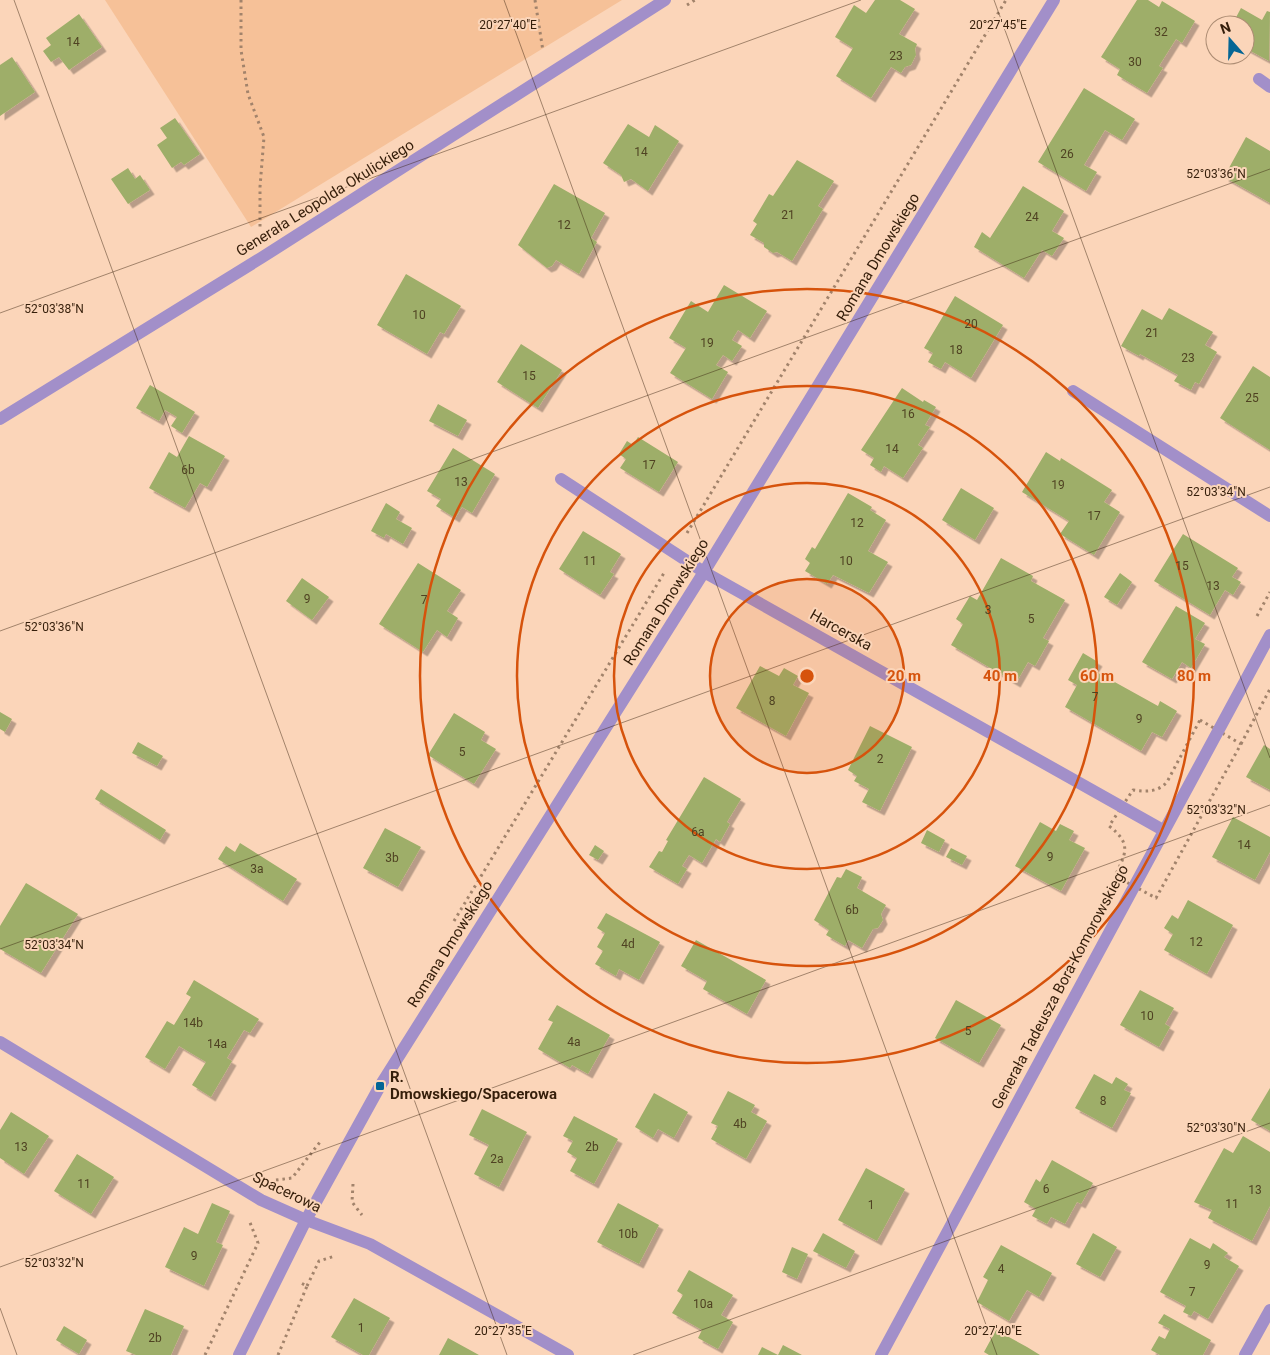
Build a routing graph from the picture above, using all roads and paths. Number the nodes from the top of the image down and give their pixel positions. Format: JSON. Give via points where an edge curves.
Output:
{"nodes":[{"id":1,"x":241,"y":0,"type":"edge"},
{"id":2,"x":665,"y":0,"type":"edge"},
{"id":3,"x":1054,"y":0,"type":"edge"},
{"id":4,"x":1259,"y":79,"type":"dead end"},
{"id":5,"x":1270,"y":87,"type":"edge"},
{"id":6,"x":261,"y":258,"type":"junction"},
{"id":7,"x":1073,"y":391,"type":"dead end"},
{"id":8,"x":0,"y":419,"type":"edge"},
{"id":9,"x":561,"y":479,"type":"dead end"},
{"id":10,"x":1270,"y":516,"type":"edge"},
{"id":11,"x":704,"y":572,"type":"junction"},
{"id":12,"x":1270,"y":635,"type":"edge"},
{"id":13,"x":1270,"y":689,"type":"edge"},
{"id":14,"x":1241,"y":744,"type":"dead end"},
{"id":15,"x":1163,"y":830,"type":"junction"},
{"id":16,"x":0,"y":1042,"type":"edge"},
{"id":17,"x":321,"y":1142,"type":"dead end"},
{"id":18,"x":273,"y":1180,"type":"dead end"},
{"id":19,"x":249,"y":1220,"type":"dead end"},
{"id":20,"x":306,"y":1220,"type":"junction"},
{"id":21,"x":1270,"y":1310,"type":"edge"},
{"id":22,"x":205,"y":1355,"type":"edge"},
{"id":23,"x":239,"y":1355,"type":"edge"},
{"id":24,"x":568,"y":1355,"type":"edge"},
{"id":25,"x":881,"y":1355,"type":"edge"},
{"id":26,"x":1245,"y":1355,"type":"edge"}],
"edges":[{"from":1,"to":6,"type":"path","via":[[241,50],[248,94],[264,137],[260,188]]},
{"from":2,"to":6,"type":"street","name":"Generała Leopolda Okulickiego"},
{"from":3,"to":11,"type":"street","name":"Romana Dmowskiego"},
{"from":4,"to":5,"type":"street"},
{"from":6,"to":8,"type":"street","name":"Generała Leopolda Okulickiego"},
{"from":7,"to":10,"type":"street"},
{"from":9,"to":11,"type":"street","name":"Harcerska"},
{"from":11,"to":15,"type":"street","name":"Harcerska"},
{"from":11,"to":20,"type":"street","name":"Romana Dmowskiego","via":[[380,1086]]},
{"from":12,"to":15,"type":"street","name":"Generała Tadeusza Bora-Komorowskiego"},
{"from":13,"to":14,"type":"path"},
{"from":15,"to":25,"type":"street","name":"Generała Tadeusza Bora-Komorowskiego"},
{"from":16,"to":20,"type":"street","name":"Spacerowa","via":[[261,1200]]},
{"from":17,"to":18,"type":"path","via":[[292,1178]]},
{"from":19,"to":22,"type":"path","via":[[258,1243]]},
{"from":20,"to":23,"type":"street","name":"Romana Dmowskiego"},
{"from":20,"to":24,"type":"street","name":"Spacerowa","via":[[370,1244]]},
{"from":21,"to":26,"type":"street"}]}
